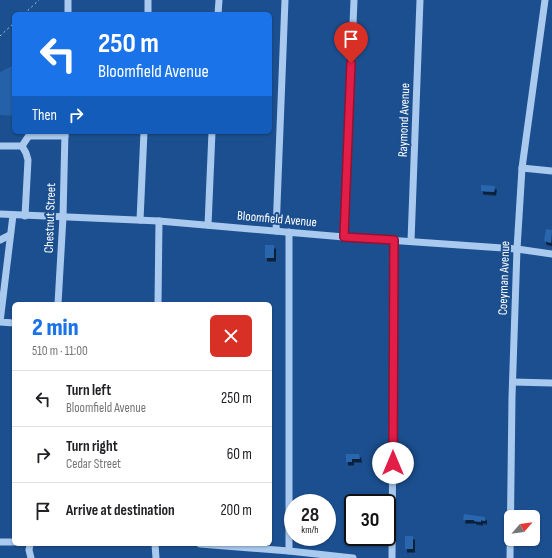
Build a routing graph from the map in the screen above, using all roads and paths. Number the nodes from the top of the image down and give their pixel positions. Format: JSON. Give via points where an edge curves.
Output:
{"nodes":[{"id":1,"x":39,"y":0,"type":"edge"},
{"id":2,"x":68,"y":0,"type":"edge"},
{"id":3,"x":148,"y":0,"type":"edge"},
{"id":4,"x":219,"y":0,"type":"edge"},
{"id":5,"x":285,"y":0,"type":"edge"},
{"id":6,"x":354,"y":0,"type":"edge"},
{"id":7,"x":420,"y":0,"type":"edge"},
{"id":8,"x":545,"y":0,"type":"edge"},
{"id":9,"x":26,"y":12,"type":"edge"},
{"id":10,"x":68,"y":12,"type":"edge"},
{"id":11,"x":148,"y":12,"type":"edge"},
{"id":12,"x":218,"y":12,"type":"edge"},
{"id":13,"x":12,"y":25,"type":"edge"},
{"id":14,"x":0,"y":36,"type":"edge"},
{"id":15,"x":65,"y":134,"type":"edge"},
{"id":16,"x":144,"y":134,"type":"edge"},
{"id":17,"x":212,"y":134,"type":"edge"},
{"id":18,"x":0,"y":146,"type":"edge"},
{"id":19,"x":22,"y":146,"type":"junction"},
{"id":20,"x":522,"y":168,"type":"junction"},
{"id":21,"x":552,"y":171,"type":"edge"},
{"id":22,"x":0,"y":214,"type":"edge"},
{"id":23,"x":13,"y":215,"type":"junction"},
{"id":24,"x":25,"y":216,"type":"junction"},
{"id":25,"x":63,"y":217,"type":"junction"},
{"id":26,"x":140,"y":220,"type":"junction"},
{"id":27,"x":159,"y":221,"type":"junction"},
{"id":28,"x":208,"y":225,"type":"junction"},
{"id":29,"x":276,"y":231,"type":"junction"},
{"id":30,"x":289,"y":232,"type":"junction"},
{"id":31,"x":10,"y":235,"type":"junction"},
{"id":32,"x":344,"y":237,"type":"junction"},
{"id":33,"x":0,"y":240,"type":"edge"},
{"id":34,"x":394,"y":240,"type":"junction"},
{"id":35,"x":411,"y":241,"type":"junction"},
{"id":36,"x":517,"y":249,"type":"junction"},
{"id":37,"x":552,"y":254,"type":"edge"},
{"id":38,"x":58,"y":302,"type":"edge"},
{"id":39,"x":158,"y":302,"type":"edge"},
{"id":40,"x":0,"y":322,"type":"edge"},
{"id":41,"x":12,"y":323,"type":"edge"},
{"id":42,"x":513,"y":382,"type":"junction"},
{"id":43,"x":552,"y":383,"type":"edge"},
{"id":44,"x":0,"y":542,"type":"edge"},
{"id":45,"x":12,"y":542,"type":"edge"},
{"id":46,"x":30,"y":546,"type":"edge"},
{"id":47,"x":155,"y":546,"type":"edge"},
{"id":48,"x":225,"y":546,"type":"edge"},
{"id":49,"x":289,"y":551,"type":"junction"},
{"id":50,"x":31,"y":558,"type":"edge"},
{"id":51,"x":156,"y":558,"type":"edge"},
{"id":52,"x":353,"y":558,"type":"edge"},
{"id":53,"x":392,"y":558,"type":"edge"},
{"id":54,"x":510,"y":558,"type":"edge"}],
"edges":[{"from":1,"to":9,"type":"path"},
{"from":2,"to":10,"type":"street"},
{"from":3,"to":11,"type":"street"},
{"from":4,"to":12,"type":"street"},
{"from":5,"to":29,"type":"street"},
{"from":6,"to":32,"type":"street"},
{"from":7,"to":35,"type":"street","name":"Raymond Avenue"},
{"from":8,"to":20,"type":"street","name":"Coeyman Avenue"},
{"from":13,"to":14,"type":"path"},
{"from":15,"to":19,"type":"street","via":[[30,136]]},
{"from":15,"to":25,"type":"street","name":"Chestnut Street"},
{"from":16,"to":26,"type":"street"},
{"from":17,"to":28,"type":"street"},
{"from":18,"to":19,"type":"street"},
{"from":19,"to":24,"type":"street","via":[[28,160]]},
{"from":20,"to":21,"type":"street"},
{"from":20,"to":36,"type":"street","name":"Coeyman Avenue"},
{"from":22,"to":23,"type":"street","name":"Bloomfield Avenue"},
{"from":23,"to":24,"type":"street","name":"Bloomfield Avenue"},
{"from":23,"to":31,"type":"street"},
{"from":24,"to":25,"type":"street","name":"Bloomfield Avenue"},
{"from":25,"to":26,"type":"street","name":"Bloomfield Avenue"},
{"from":25,"to":38,"type":"street","name":"Chestnut Street"},
{"from":26,"to":27,"type":"street","name":"Bloomfield Avenue"},
{"from":27,"to":28,"type":"street","name":"Bloomfield Avenue"},
{"from":27,"to":39,"type":"street"},
{"from":28,"to":29,"type":"street","name":"Bloomfield Avenue"},
{"from":29,"to":30,"type":"street","name":"Bloomfield Avenue"},
{"from":30,"to":32,"type":"street","name":"Bloomfield Avenue"},
{"from":30,"to":49,"type":"street"},
{"from":31,"to":33,"type":"street"},
{"from":31,"to":40,"type":"street"},
{"from":32,"to":34,"type":"street","name":"Bloomfield Avenue"},
{"from":34,"to":35,"type":"street","name":"Bloomfield Avenue"},
{"from":34,"to":53,"type":"street"},
{"from":35,"to":36,"type":"street","name":"Bloomfield Avenue"},
{"from":36,"to":37,"type":"street","name":"Bloomfield Avenue"},
{"from":36,"to":42,"type":"street","name":"Coeyman Avenue"},
{"from":40,"to":41,"type":"street"},
{"from":42,"to":43,"type":"street"},
{"from":42,"to":54,"type":"street","name":"Coeyman Avenue"},
{"from":44,"to":45,"type":"street"},
{"from":46,"to":50,"type":"street"},
{"from":47,"to":51,"type":"street"},
{"from":48,"to":49,"type":"street"},
{"from":49,"to":52,"type":"street"}]}
